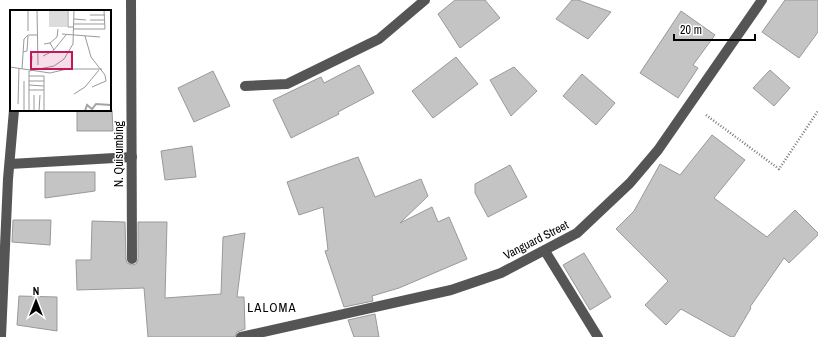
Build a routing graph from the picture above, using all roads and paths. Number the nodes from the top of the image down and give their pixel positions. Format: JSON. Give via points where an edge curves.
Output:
{"nodes":[{"id":1,"x":131,"y":0,"type":"edge"},
{"id":2,"x":425,"y":0,"type":"edge"},
{"id":3,"x":762,"y":0,"type":"edge"},
{"id":4,"x":245,"y":86,"type":"dead end"},
{"id":5,"x":689,"y":103,"type":"junction"},
{"id":6,"x":14,"y":111,"type":"edge"},
{"id":7,"x":818,"y":111,"type":"edge"},
{"id":8,"x":132,"y":157,"type":"junction"},
{"id":9,"x":10,"y":164,"type":"junction"},
{"id":10,"x":545,"y":251,"type":"junction"},
{"id":11,"x":132,"y":259,"type":"dead end"},
{"id":12,"x":1,"y":337,"type":"edge"},
{"id":13,"x":240,"y":337,"type":"edge"},
{"id":14,"x":598,"y":337,"type":"edge"}],
"edges":[{"from":1,"to":8,"type":"street","name":"N. Quisumbing"},
{"from":2,"to":4,"type":"street","via":[[379,39],[287,84]]},
{"from":3,"to":5,"type":"street","name":"Vanguard Street"},
{"from":5,"to":7,"type":"path","via":[[779,169]]},
{"from":5,"to":10,"type":"street","name":"Vanguard Street","via":[[658,150],[630,183],[578,233]]},
{"from":6,"to":9,"type":"street"},
{"from":8,"to":9,"type":"street"},
{"from":8,"to":11,"type":"street","name":"N. Quisumbing"},
{"from":9,"to":12,"type":"street"},
{"from":10,"to":13,"type":"street","name":"Vanguard Street","via":[[501,273],[451,290]]},
{"from":10,"to":14,"type":"street"}]}
